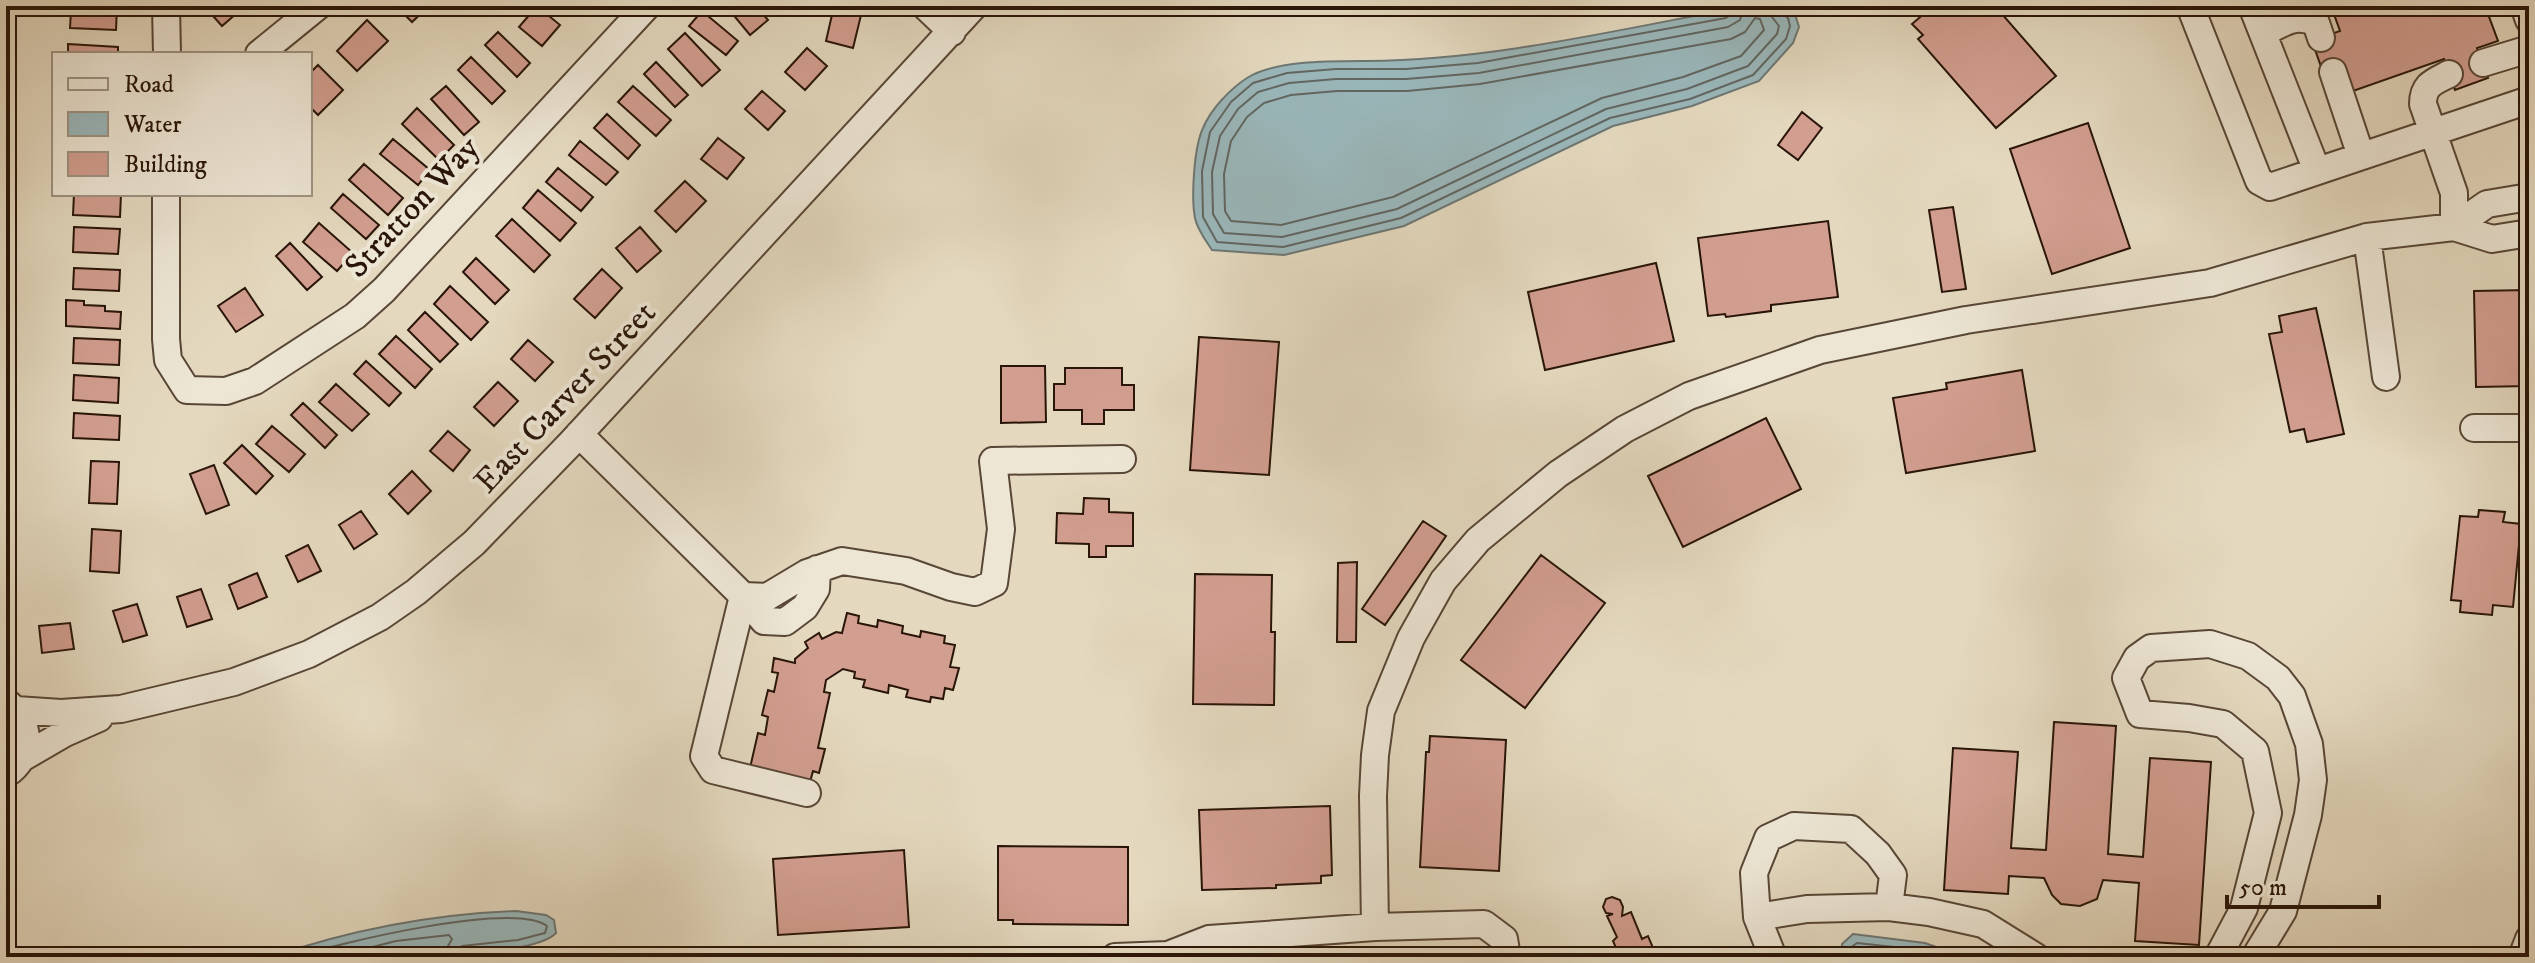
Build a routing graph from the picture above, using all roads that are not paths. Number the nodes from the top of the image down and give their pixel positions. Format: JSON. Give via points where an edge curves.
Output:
{"nodes":[{"id":1,"x":166,"y":6,"type":"edge"},
{"id":2,"x":318,"y":6,"type":"edge"},
{"id":3,"x":925,"y":6,"type":"edge"},
{"id":4,"x":974,"y":6,"type":"edge"},
{"id":5,"x":2190,"y":6,"type":"edge"},
{"id":6,"x":2252,"y":6,"type":"edge"},
{"id":7,"x":2524,"y":6,"type":"edge"},
{"id":8,"x":635,"y":10,"type":"edge"},
{"id":9,"x":2529,"y":20,"type":"edge"},
{"id":10,"x":952,"y":32,"type":"junction"},
{"id":11,"x":2263,"y":33,"type":"junction"},
{"id":12,"x":2321,"y":38,"type":"dead end"},
{"id":13,"x":2529,"y":49,"type":"edge"},
{"id":14,"x":167,"y":52,"type":"edge"},
{"id":15,"x":261,"y":52,"type":"edge"},
{"id":16,"x":2483,"y":63,"type":"dead end"},
{"id":17,"x":2333,"y":72,"type":"dead end"},
{"id":18,"x":2449,"y":74,"type":"dead end"},
{"id":19,"x":2529,"y":100,"type":"edge"},
{"id":20,"x":2434,"y":132,"type":"junction"},
{"id":21,"x":2361,"y":156,"type":"junction"},
{"id":22,"x":2317,"y":171,"type":"junction"},
{"id":23,"x":166,"y":196,"type":"edge"},
{"id":24,"x":2529,"y":197,"type":"edge"},
{"id":25,"x":2454,"y":227,"type":"junction"},
{"id":26,"x":2529,"y":233,"type":"edge"},
{"id":27,"x":2367,"y":237,"type":"junction"},
{"id":28,"x":2386,"y":377,"type":"dead end"},
{"id":29,"x":2474,"y":428,"type":"dead end"},
{"id":30,"x":2529,"y":428,"type":"edge"},
{"id":31,"x":579,"y":434,"type":"junction"},
{"id":32,"x":1122,"y":459,"type":"dead end"},
{"id":33,"x":743,"y":596,"type":"junction"},
{"id":34,"x":9,"y":704,"type":"edge"},
{"id":35,"x":121,"y":709,"type":"junction"},
{"id":36,"x":11,"y":771,"type":"edge"},
{"id":37,"x":807,"y":793,"type":"dead end"},
{"id":38,"x":1889,"y":907,"type":"junction"},
{"id":39,"x":1757,"y":917,"type":"junction"},
{"id":40,"x":1375,"y":927,"type":"junction"},
{"id":41,"x":2529,"y":939,"type":"edge"},
{"id":42,"x":1115,"y":957,"type":"edge"},
{"id":43,"x":1507,"y":957,"type":"edge"},
{"id":44,"x":1773,"y":957,"type":"edge"},
{"id":45,"x":2036,"y":957,"type":"edge"},
{"id":46,"x":2218,"y":957,"type":"edge"},
{"id":47,"x":2255,"y":957,"type":"edge"},
{"id":48,"x":2522,"y":957,"type":"edge"}],
"edges":[{"from":1,"to":14,"type":"street"},
{"from":2,"to":15,"type":"street"},
{"from":3,"to":10,"type":"street"},
{"from":4,"to":10,"type":"street","name":"East Carver Street"},
{"from":5,"to":22,"type":"street","via":[[2259,181],[2270,187]]},
{"from":6,"to":11,"type":"street"},
{"from":7,"to":9,"type":"street"},
{"from":8,"to":23,"type":"street","name":"Stratton Way","via":[[384,290],[355,316],[255,381],[226,391],[187,390],[168,360]]},
{"from":10,"to":31,"type":"street","name":"East Carver Street"},
{"from":11,"to":12,"type":"street","via":[[2305,17],[2316,23]]},
{"from":11,"to":22,"type":"street"},
{"from":13,"to":16,"type":"street"},
{"from":17,"to":21,"type":"street"},
{"from":18,"to":20,"type":"street","via":[[2428,84],[2423,93]]},
{"from":19,"to":20,"type":"street"},
{"from":20,"to":21,"type":"street"},
{"from":20,"to":25,"type":"street","via":[[2454,193]]},
{"from":21,"to":22,"type":"street"},
{"from":24,"to":25,"type":"street","via":[[2487,204]]},
{"from":25,"to":26,"type":"street","via":[[2492,239]]},
{"from":25,"to":27,"type":"street"},
{"from":27,"to":28,"type":"street"},
{"from":27,"to":40,"type":"street","via":[[2210,283],[1966,320],[1820,350],[1689,396],[1625,429],[1558,474],[1478,540],[1443,581],[1411,638],[1381,711],[1374,769]]},
{"from":29,"to":30,"type":"street"},
{"from":31,"to":33,"type":"street"},
{"from":31,"to":35,"type":"street","name":"East Carver Street","via":[[465,551],[380,617],[272,669]]},
{"from":32,"to":33,"type":"street","via":[[993,461],[1001,529],[994,583],[975,592],[906,571],[842,561],[767,597]]},
{"from":33,"to":37,"type":"street","via":[[704,756],[713,770]]},
{"from":34,"to":35,"type":"street","name":"East Carver Street","via":[[61,713]]},
{"from":34,"to":36,"type":"street","via":[[27,733],[26,746]]},
{"from":35,"to":36,"type":"street","name":"East Carver Street","via":[[65,733]]},
{"from":38,"to":39,"type":"street","via":[[1807,909]]},
{"from":38,"to":39,"type":"street","via":[[1893,875],[1851,829],[1794,826],[1768,838],[1758,861]]},
{"from":38,"to":45,"type":"street","via":[[1983,924]]},
{"from":39,"to":44,"type":"street"},
{"from":40,"to":42,"type":"street","via":[[1209,939],[1168,955]]},
{"from":40,"to":43,"type":"street","via":[[1484,924],[1504,939]]},
{"from":41,"to":48,"type":"street"},
{"from":46,"to":47,"type":"street","via":[[2244,908],[2268,813],[2255,751],[2223,724],[2140,714],[2126,678],[2137,658],[2151,648],[2210,644],[2248,656],[2292,696],[2309,744],[2313,780],[2291,886],[2283,911]]}]}
